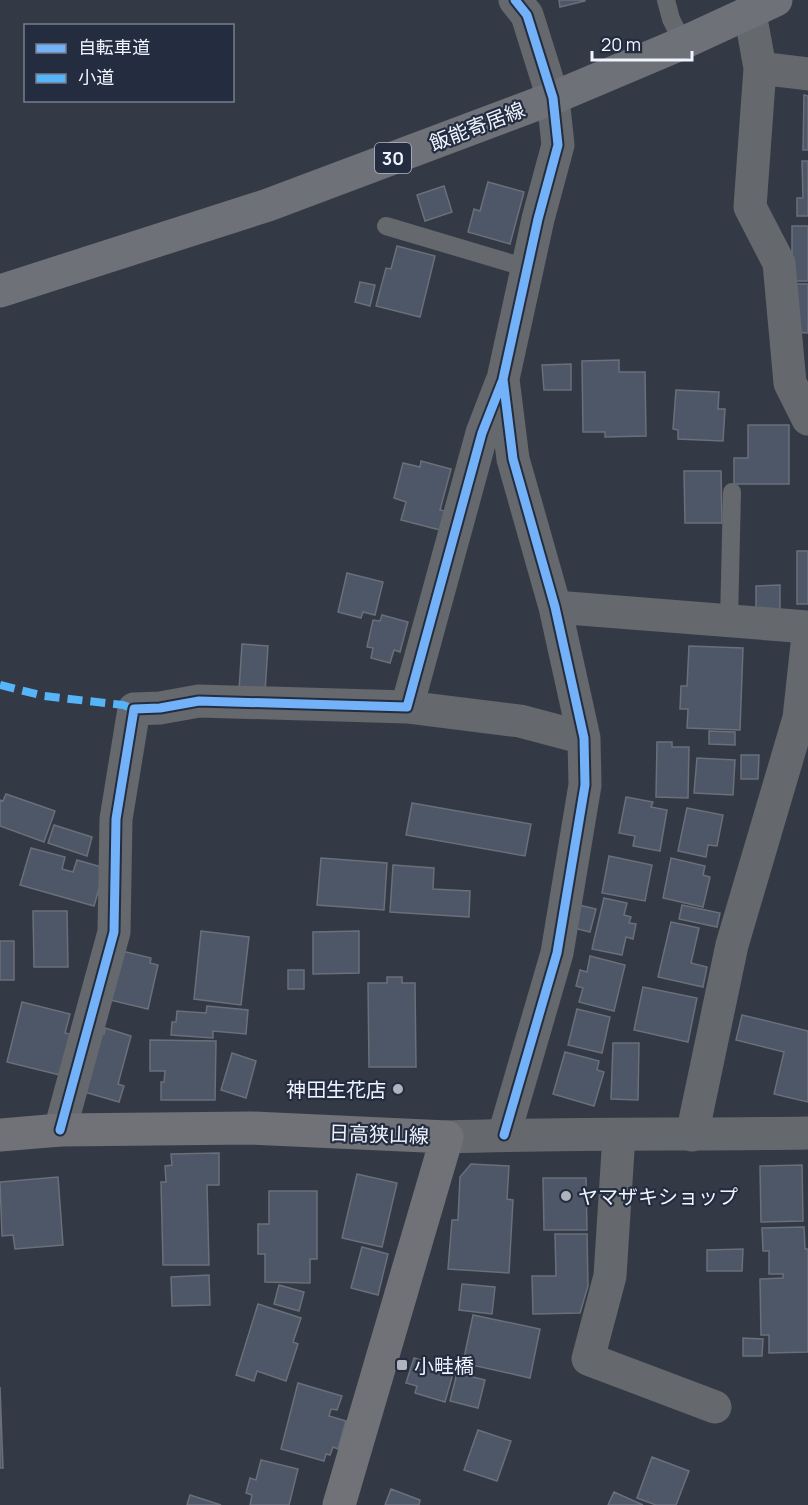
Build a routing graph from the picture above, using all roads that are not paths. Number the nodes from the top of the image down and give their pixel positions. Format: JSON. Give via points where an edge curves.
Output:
{"nodes":[{"id":1,"x":515,"y":0,"type":"edge"},
{"id":2,"x":666,"y":0,"type":"edge"},
{"id":3,"x":763,"y":7,"type":"edge"},
{"id":4,"x":683,"y":43,"type":"junction"},
{"id":5,"x":760,"y":68,"type":"junction"},
{"id":6,"x":808,"y":74,"type":"edge"},
{"id":7,"x":554,"y":98,"type":"junction"},
{"id":8,"x":386,"y":226,"type":"dead end"},
{"id":9,"x":527,"y":268,"type":"junction"},
{"id":10,"x":0,"y":291,"type":"edge"},
{"id":11,"x":503,"y":379,"type":"junction"},
{"id":12,"x":808,"y":419,"type":"edge"},
{"id":13,"x":732,"y":492,"type":"dead end"},
{"id":14,"x":555,"y":607,"type":"junction"},
{"id":15,"x":729,"y":621,"type":"junction"},
{"id":16,"x":808,"y":627,"type":"edge"},
{"id":17,"x":808,"y":635,"type":"edge"},
{"id":18,"x":407,"y":707,"type":"junction"},
{"id":19,"x":803,"y":720,"type":"edge"},
{"id":20,"x":584,"y":738,"type":"junction"},
{"id":21,"x":60,"y":1130,"type":"junction"},
{"id":22,"x":808,"y":1133,"type":"edge"},
{"id":23,"x":0,"y":1135,"type":"edge"},
{"id":24,"x":504,"y":1135,"type":"junction"},
{"id":25,"x":619,"y":1135,"type":"junction"},
{"id":26,"x":692,"y":1135,"type":"junction"},
{"id":27,"x":447,"y":1137,"type":"junction"},
{"id":28,"x":715,"y":1407,"type":"dead end"},
{"id":29,"x":339,"y":1505,"type":"edge"}],
"edges":[{"from":1,"to":7,"type":"street","via":[[527,15]]},
{"from":2,"to":4,"type":"lane"},
{"from":3,"to":4,"type":"main road","name":"飯能寄居線","number":"30"},
{"from":3,"to":5,"type":"street"},
{"from":4,"to":7,"type":"main road","name":"飯能寄居線","number":"30"},
{"from":5,"to":6,"type":"street"},
{"from":5,"to":12,"type":"street","via":[[750,207],[778,263],[790,383]]},
{"from":7,"to":9,"type":"street","via":[[558,145]]},
{"from":7,"to":10,"type":"main road","name":"飯能寄居線","number":"30","via":[[268,205]]},
{"from":8,"to":9,"type":"lane"},
{"from":9,"to":11,"type":"street"},
{"from":11,"to":14,"type":"street","via":[[513,459]]},
{"from":11,"to":18,"type":"street","via":[[482,434]]},
{"from":13,"to":15,"type":"lane"},
{"from":14,"to":15,"type":"street"},
{"from":14,"to":20,"type":"street"},
{"from":15,"to":16,"type":"street"},
{"from":17,"to":19,"type":"street"},
{"from":18,"to":20,"type":"street","via":[[520,721]]},
{"from":18,"to":21,"type":"street","via":[[199,701],[134,710],[116,819],[114,932]]},
{"from":19,"to":26,"type":"street","via":[[732,945]]},
{"from":20,"to":24,"type":"street","via":[[585,785],[557,953]]},
{"from":21,"to":23,"type":"main road","name":"日高狭山線"},
{"from":21,"to":27,"type":"main road","name":"日高狭山線","via":[[251,1128]]},
{"from":22,"to":26,"type":"street"},
{"from":24,"to":25,"type":"street"},
{"from":24,"to":27,"type":"street"},
{"from":25,"to":26,"type":"street"},
{"from":25,"to":28,"type":"street","via":[[610,1276],[588,1359]]},
{"from":27,"to":29,"type":"main road","name":"日高狭山線"}]}
